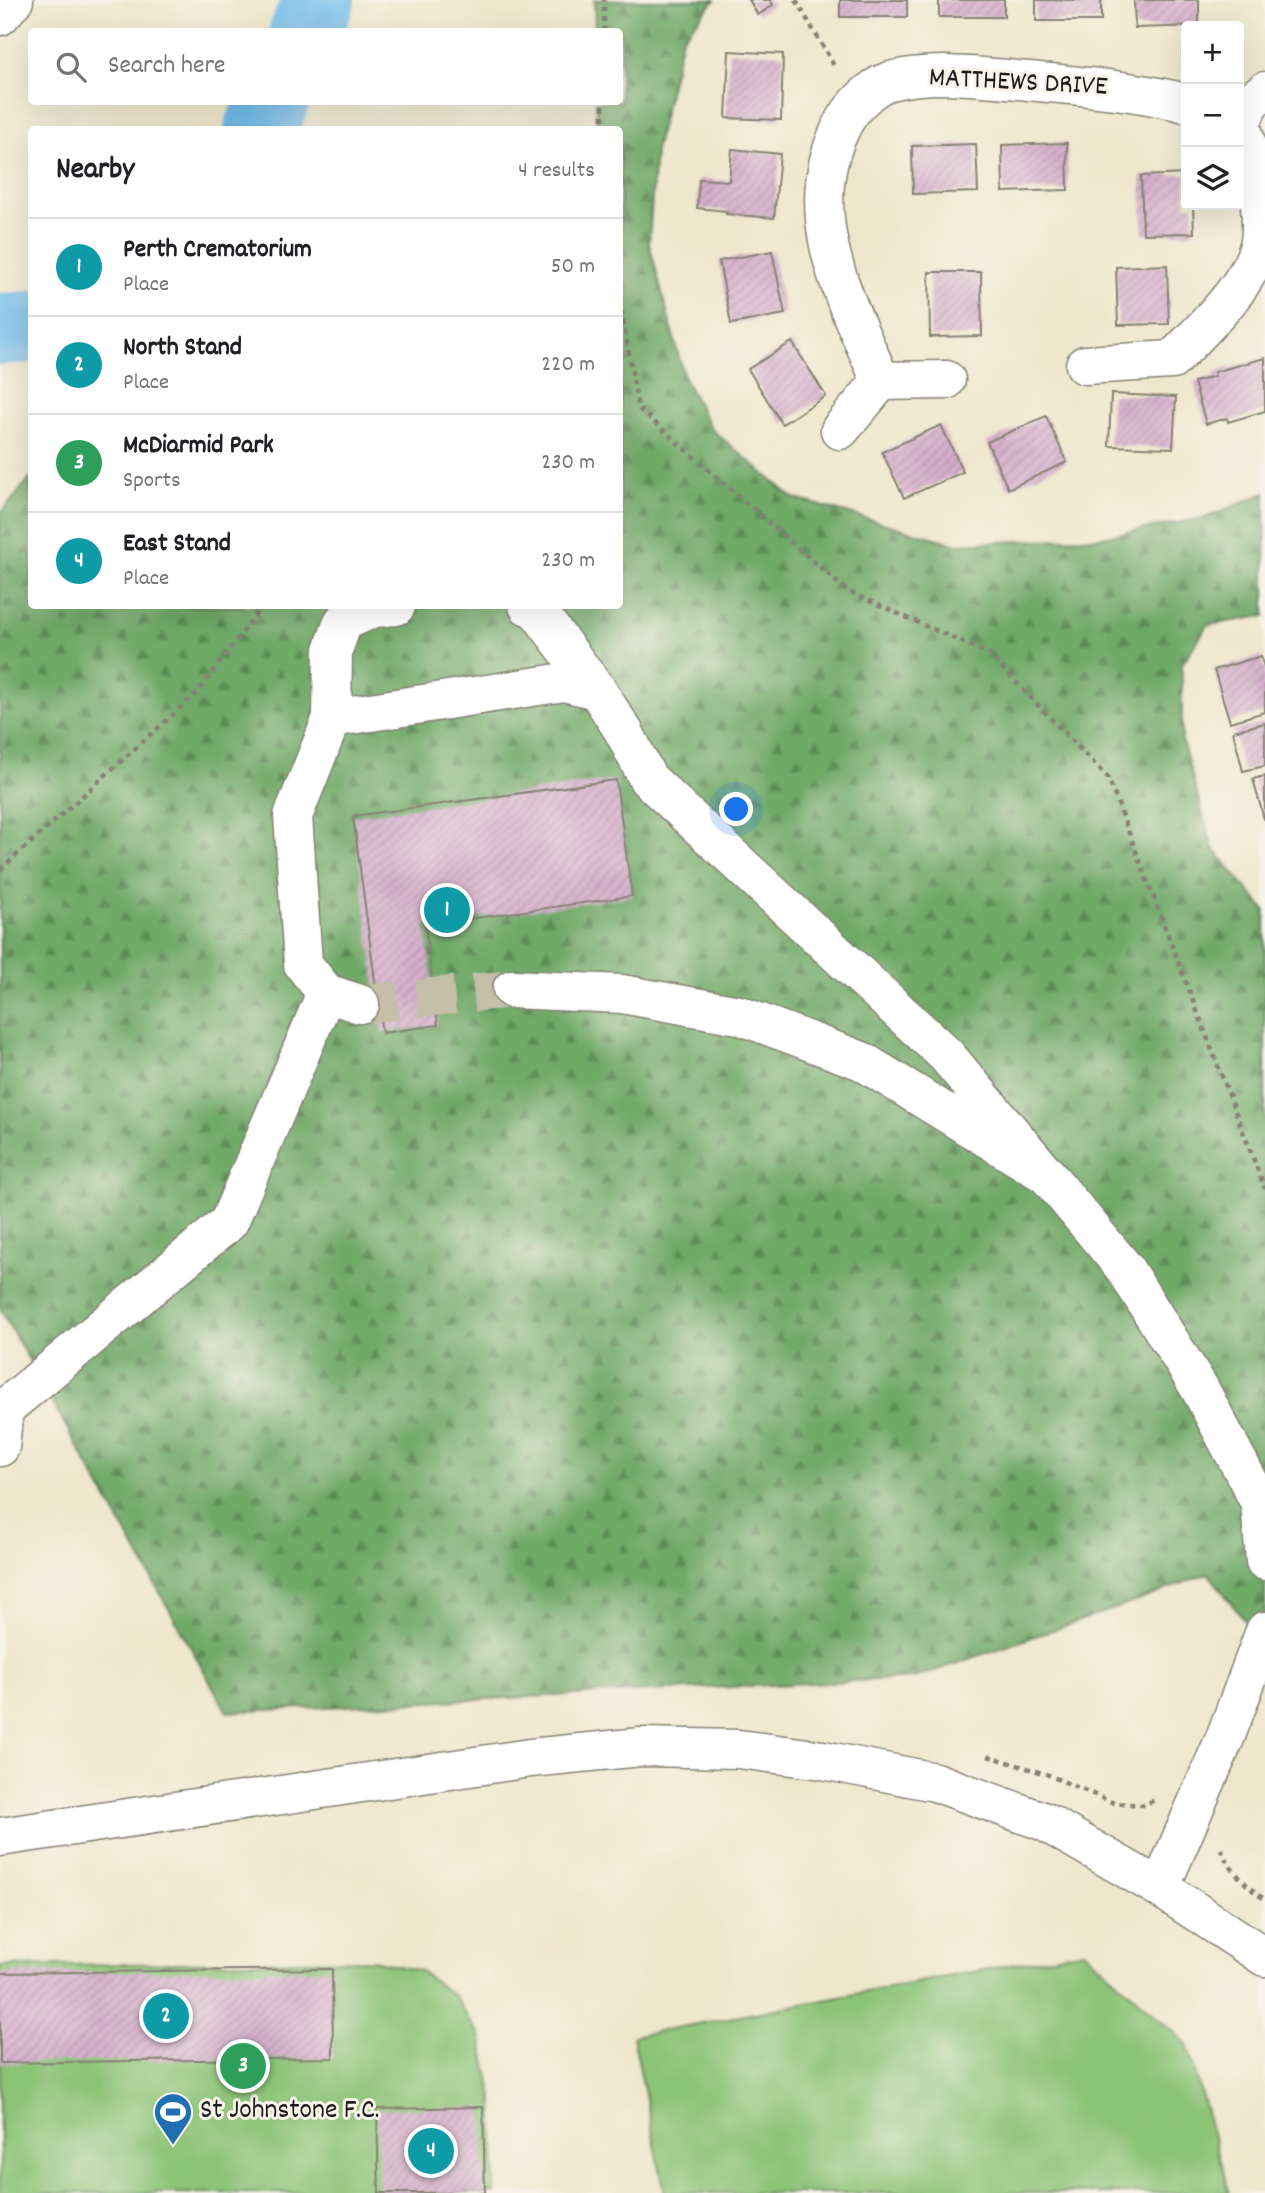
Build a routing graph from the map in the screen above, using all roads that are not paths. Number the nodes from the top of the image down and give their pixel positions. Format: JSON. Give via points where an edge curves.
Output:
{"nodes":[{"id":1,"x":14,"y":0,"type":"edge"},
{"id":2,"x":0,"y":16,"type":"edge"},
{"id":3,"x":1265,"y":91,"type":"edge"},
{"id":4,"x":1181,"y":102,"type":"edge"},
{"id":5,"x":1244,"y":115,"type":"edge"},
{"id":6,"x":1244,"y":139,"type":"edge"},
{"id":7,"x":1260,"y":262,"type":"edge"},
{"id":8,"x":1086,"y":365,"type":"dead end"},
{"id":9,"x":946,"y":380,"type":"dead end"},
{"id":10,"x":881,"y":381,"type":"junction"},
{"id":11,"x":840,"y":430,"type":"dead end"},
{"id":12,"x":372,"y":609,"type":"edge"},
{"id":13,"x":536,"y":609,"type":"edge"},
{"id":14,"x":597,"y":690,"type":"junction"},
{"id":15,"x":332,"y":718,"type":"junction"},
{"id":16,"x":512,"y":989,"type":"tunnel mouth"},
{"id":17,"x":1047,"y":1175,"type":"junction"},
{"id":18,"x":0,"y":1447,"type":"edge"},
{"id":19,"x":1265,"y":1561,"type":"edge"},
{"id":20,"x":1265,"y":1631,"type":"edge"},
{"id":21,"x":0,"y":1837,"type":"edge"},
{"id":22,"x":1160,"y":1888,"type":"junction"},
{"id":23,"x":1265,"y":1957,"type":"edge"}],
"edges":[{"from":1,"to":2,"type":"main road"},
{"from":3,"to":5,"type":"main road","via":[[1250,102]]},
{"from":4,"to":10,"type":"main road","name":"MATTHEWS DRIVE","via":[[1123,90],[958,75],[888,81],[856,104],[830,149],[824,182],[828,250]]},
{"from":6,"to":7,"type":"main road","via":[[1262,231]]},
{"from":7,"to":8,"type":"main road","via":[[1172,360]]},
{"from":9,"to":10,"type":"main road"},
{"from":10,"to":11,"type":"main road"},
{"from":12,"to":15,"type":"main road","via":[[343,622],[333,650]]},
{"from":13,"to":14,"type":"main road"},
{"from":14,"to":15,"type":"main road","via":[[564,682]]},
{"from":14,"to":17,"type":"main road","via":[[648,779],[946,1055]]},
{"from":15,"to":18,"type":"main road","via":[[293,816],[303,964],[343,998],[229,1222],[4,1409]]},
{"from":16,"to":17,"type":"main road","via":[[622,994],[739,1015],[862,1060]]},
{"from":17,"to":19,"type":"main road","via":[[1125,1269],[1200,1389],[1260,1503]]},
{"from":20,"to":22,"type":"main road"},
{"from":21,"to":22,"type":"main road","via":[[530,1758],[641,1747],[739,1749],[935,1782],[1045,1822]]},
{"from":22,"to":23,"type":"main road"}]}
